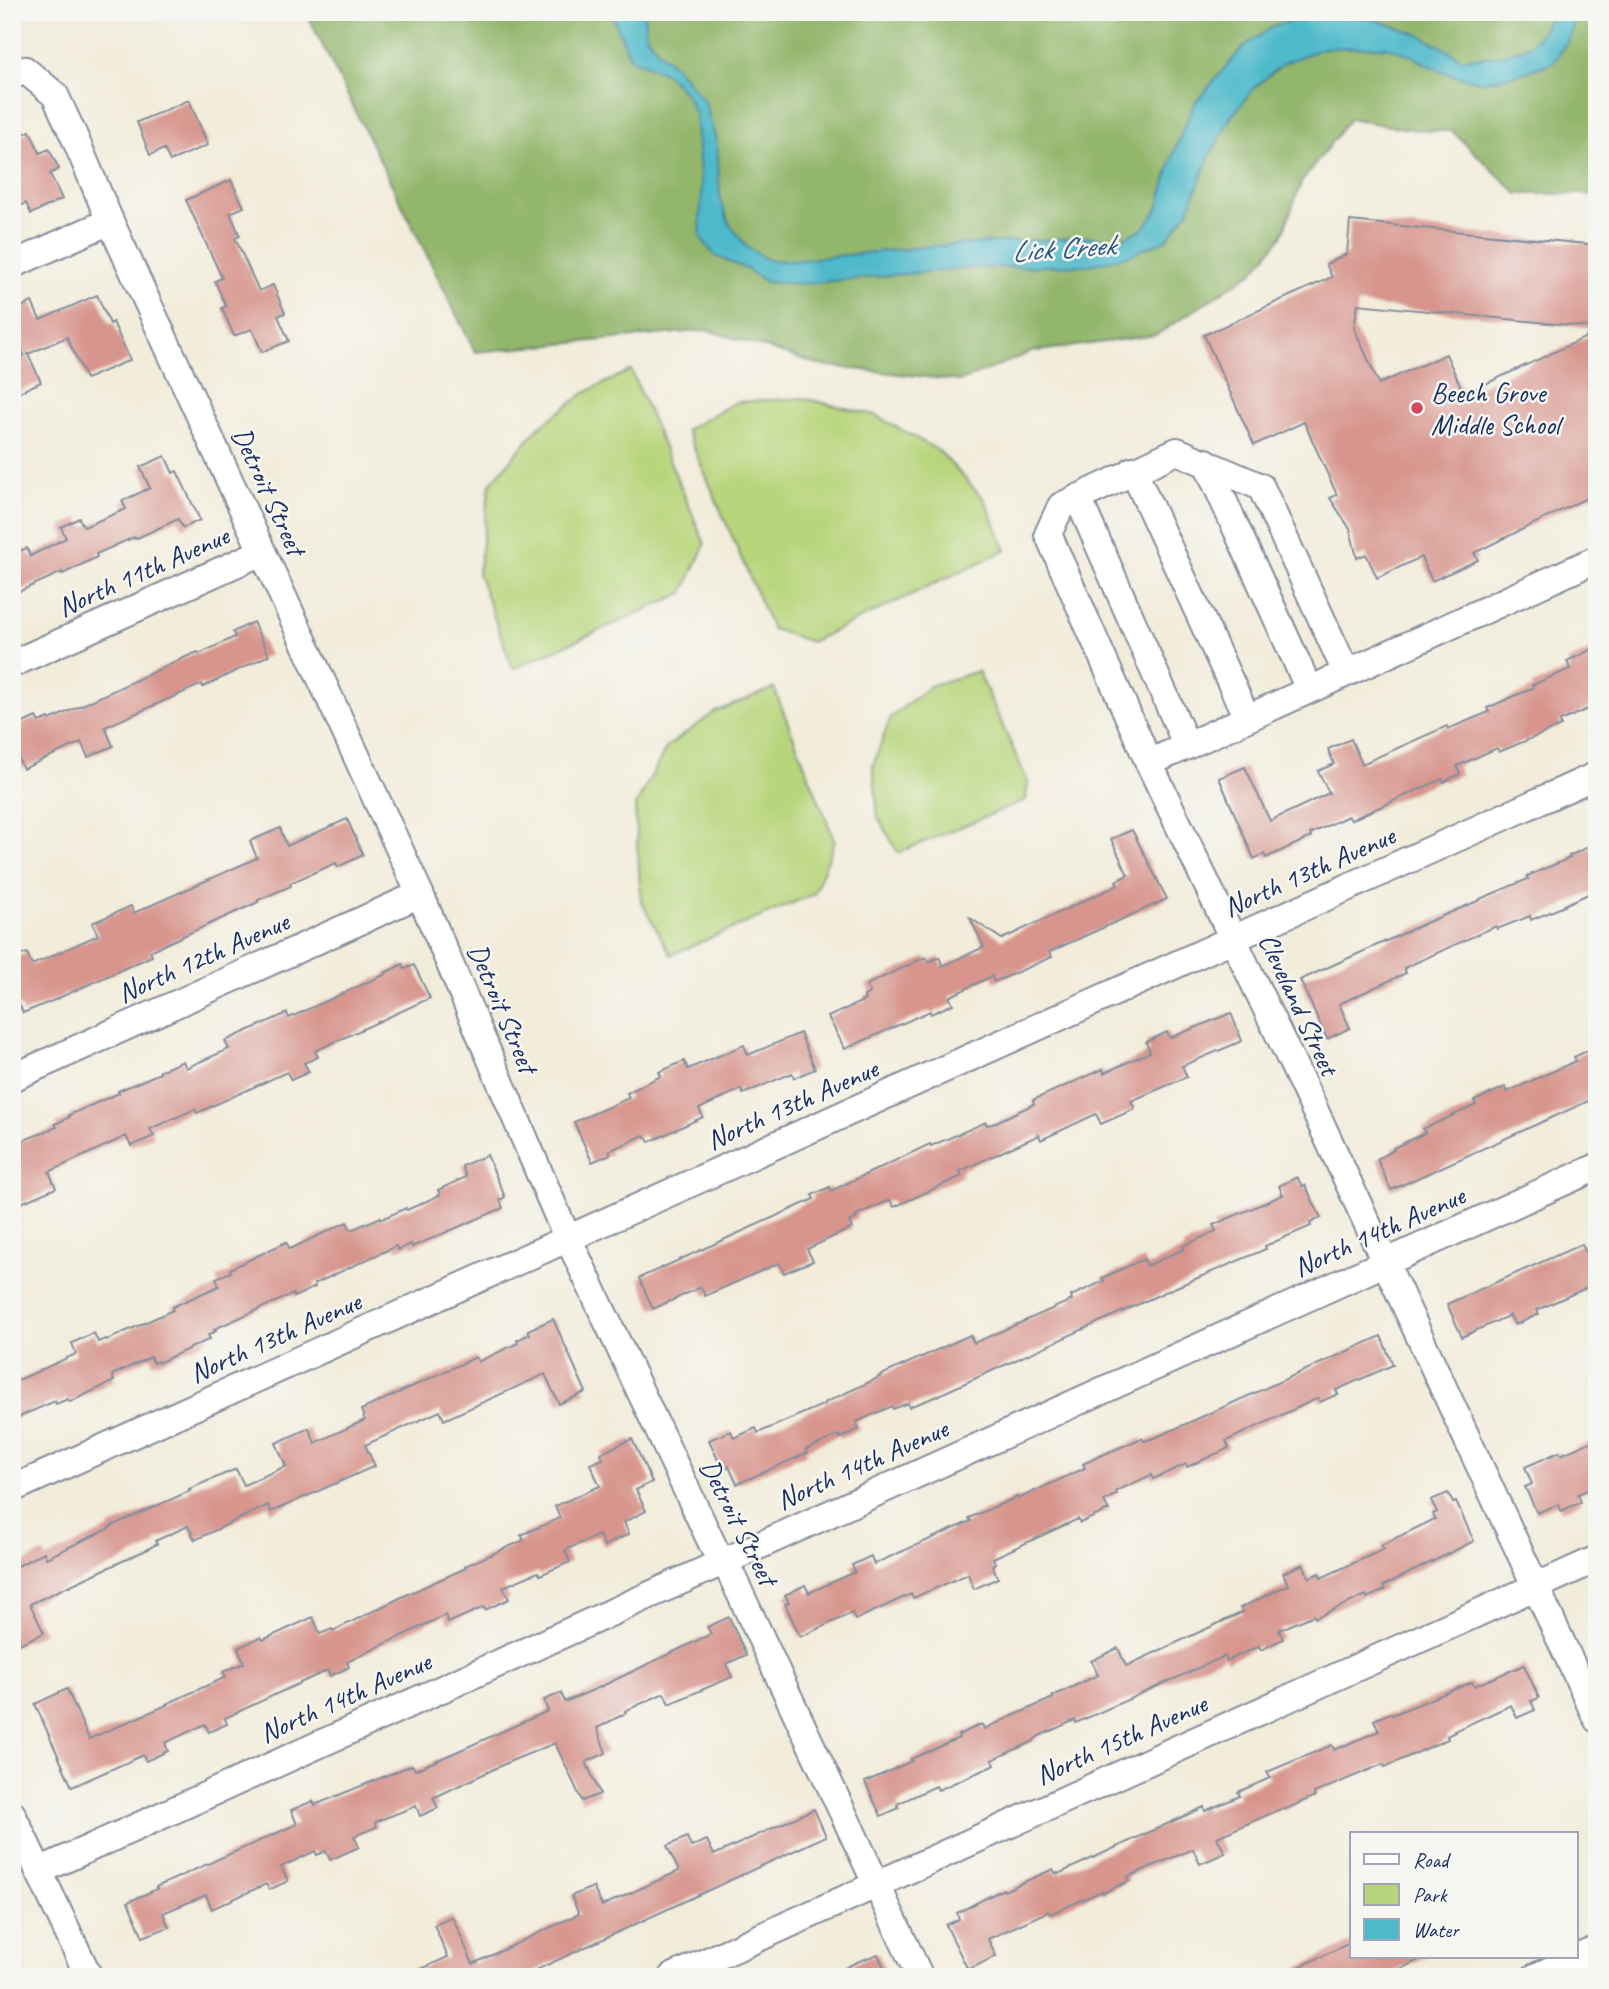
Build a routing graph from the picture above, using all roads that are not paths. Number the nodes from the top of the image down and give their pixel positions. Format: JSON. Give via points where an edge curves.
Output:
{"nodes":[{"id":1,"x":19,"y":73,"type":"edge"},
{"id":2,"x":110,"y":220,"type":"junction"},
{"id":3,"x":12,"y":265,"type":"edge"},
{"id":4,"x":1206,"y":462,"type":"junction"},
{"id":5,"x":1133,"y":470,"type":"junction"},
{"id":6,"x":1078,"y":498,"type":"junction"},
{"id":7,"x":262,"y":552,"type":"junction"},
{"id":8,"x":1597,"y":559,"type":"edge"},
{"id":9,"x":12,"y":664,"type":"edge"},
{"id":10,"x":1346,"y":672,"type":"junction"},
{"id":11,"x":1309,"y":689,"type":"junction"},
{"id":12,"x":1247,"y":718,"type":"junction"},
{"id":13,"x":1187,"y":746,"type":"junction"},
{"id":14,"x":1149,"y":764,"type":"junction"},
{"id":15,"x":1597,"y":775,"type":"edge"},
{"id":16,"x":419,"y":894,"type":"junction"},
{"id":17,"x":1234,"y":939,"type":"junction"},
{"id":18,"x":12,"y":1078,"type":"edge"},
{"id":19,"x":1597,"y":1167,"type":"edge"},
{"id":20,"x":569,"y":1239,"type":"junction"},
{"id":21,"x":1384,"y":1263,"type":"junction"},
{"id":22,"x":12,"y":1489,"type":"edge"},
{"id":23,"x":1597,"y":1559,"type":"edge"},
{"id":24,"x":722,"y":1562,"type":"junction"},
{"id":25,"x":1536,"y":1587,"type":"junction"},
{"id":26,"x":1597,"y":1718,"type":"edge"},
{"id":27,"x":12,"y":1814,"type":"edge"},
{"id":28,"x":39,"y":1871,"type":"junction"},
{"id":29,"x":876,"y":1885,"type":"junction"},
{"id":30,"x":1597,"y":1949,"type":"edge"},
{"id":31,"x":1577,"y":1958,"type":"edge"},
{"id":32,"x":1578,"y":1958,"type":"edge"},
{"id":33,"x":89,"y":1977,"type":"edge"},
{"id":34,"x":672,"y":1977,"type":"edge"},
{"id":35,"x":920,"y":1977,"type":"edge"},
{"id":36,"x":1535,"y":1977,"type":"edge"}],
"edges":[{"from":1,"to":2,"type":"street","name":"Detroit Street","via":[[55,95]]},
{"from":2,"to":3,"type":"street"},
{"from":2,"to":7,"type":"street","name":"Detroit Street"},
{"from":4,"to":5,"type":"street","name":"Cleveland Street","via":[[1177,452]]},
{"from":4,"to":10,"type":"street","name":"Cleveland Street","via":[[1261,486]]},
{"from":4,"to":11,"type":"street"},
{"from":5,"to":6,"type":"street","name":"Cleveland Street"},
{"from":5,"to":12,"type":"street"},
{"from":6,"to":13,"type":"street"},
{"from":6,"to":14,"type":"street","name":"Cleveland Street","via":[[1061,506],[1048,534]]},
{"from":7,"to":9,"type":"street","name":"North 11th Avenue"},
{"from":7,"to":16,"type":"street","name":"Detroit Street"},
{"from":8,"to":10,"type":"street"},
{"from":10,"to":11,"type":"street"},
{"from":11,"to":12,"type":"street"},
{"from":12,"to":13,"type":"street"},
{"from":13,"to":14,"type":"street"},
{"from":14,"to":17,"type":"street","name":"Cleveland Street"},
{"from":15,"to":17,"type":"street","name":"North 13th Avenue"},
{"from":16,"to":18,"type":"street","name":"North 12th Avenue"},
{"from":16,"to":20,"type":"street","name":"Detroit Street"},
{"from":17,"to":20,"type":"street","name":"North 13th Avenue"},
{"from":17,"to":21,"type":"street","name":"Cleveland Street"},
{"from":19,"to":21,"type":"street","name":"North 14th Avenue"},
{"from":20,"to":22,"type":"street","name":"North 13th Avenue"},
{"from":20,"to":24,"type":"street","name":"Detroit Street"},
{"from":21,"to":24,"type":"street","name":"North 14th Avenue"},
{"from":21,"to":25,"type":"street","name":"Cleveland Street"},
{"from":23,"to":25,"type":"street","name":"North 15th Avenue"},
{"from":24,"to":28,"type":"street","name":"North 14th Avenue"},
{"from":24,"to":29,"type":"street","name":"Detroit Street"},
{"from":25,"to":26,"type":"street","name":"Cleveland Street"},
{"from":25,"to":29,"type":"street","name":"North 15th Avenue"},
{"from":27,"to":28,"type":"street"},
{"from":28,"to":33,"type":"street"},
{"from":29,"to":34,"type":"street","name":"North 15th Avenue"},
{"from":29,"to":35,"type":"street","name":"Detroit Street"},
{"from":30,"to":32,"type":"street"},
{"from":31,"to":36,"type":"street"}]}
